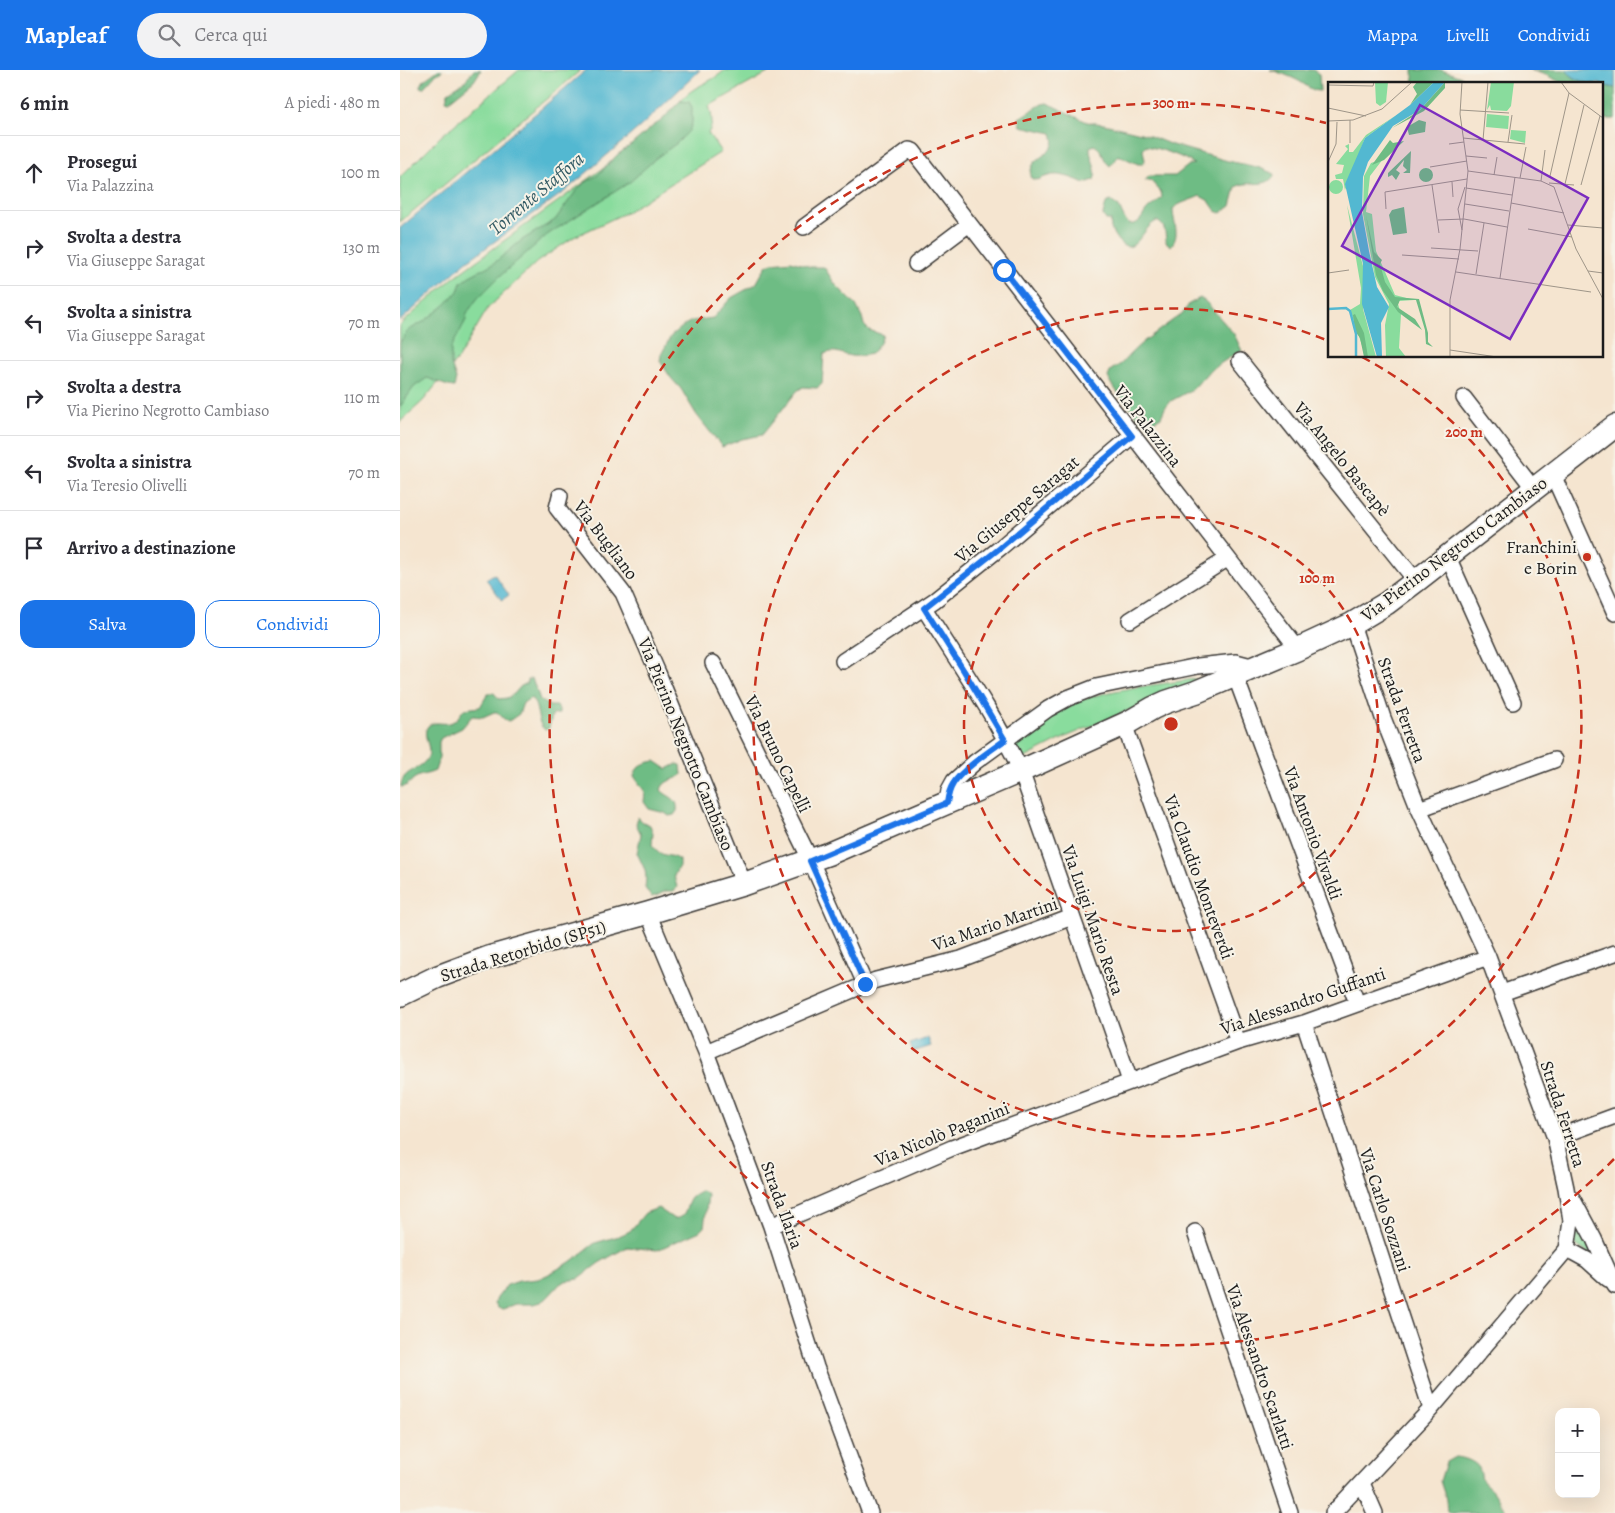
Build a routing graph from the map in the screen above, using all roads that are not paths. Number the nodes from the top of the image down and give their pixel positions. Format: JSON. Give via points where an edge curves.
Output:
{"nodes":[{"id":1,"x":969,"y":224,"type":"junction"},
{"id":2,"x":804,"y":227,"type":"dead end"},
{"id":3,"x":916,"y":264,"type":"dead end"},
{"id":4,"x":1240,"y":361,"type":"dead end"},
{"id":5,"x":1464,"y":398,"type":"dead end"},
{"id":6,"x":1615,"y":426,"type":"edge"},
{"id":7,"x":1132,"y":436,"type":"junction"},
{"id":8,"x":1553,"y":475,"type":"junction"},
{"id":9,"x":1535,"y":490,"type":"junction"},
{"id":10,"x":560,"y":496,"type":"dead end"},
{"id":11,"x":1448,"y":557,"type":"junction"},
{"id":12,"x":1227,"y":559,"type":"junction"},
{"id":13,"x":1416,"y":581,"type":"junction"},
{"id":14,"x":629,"y":605,"type":"joint"},
{"id":15,"x":924,"y":608,"type":"junction"},
{"id":16,"x":1615,"y":612,"type":"edge"},
{"id":17,"x":1130,"y":620,"type":"dead end"},
{"id":18,"x":1352,"y":624,"type":"junction"},
{"id":19,"x":1298,"y":649,"type":"junction"},
{"id":20,"x":843,"y":661,"type":"dead end"},
{"id":21,"x":713,"y":663,"type":"dead end"},
{"id":22,"x":1255,"y":667,"type":"junction"},
{"id":23,"x":1234,"y":675,"type":"junction"},
{"id":24,"x":1514,"y":702,"type":"dead end"},
{"id":25,"x":1126,"y":723,"type":"junction"},
{"id":26,"x":1005,"y":740,"type":"junction"},
{"id":27,"x":1554,"y":760,"type":"dead end"},
{"id":28,"x":1020,"y":771,"type":"junction"},
{"id":29,"x":947,"y":803,"type":"junction"},
{"id":30,"x":1419,"y":809,"type":"junction"},
{"id":31,"x":810,"y":861,"type":"junction"},
{"id":32,"x":744,"y":884,"type":"junction"},
{"id":33,"x":648,"y":913,"type":"junction"},
{"id":34,"x":1072,"y":917,"type":"junction"},
{"id":35,"x":1615,"y":953,"type":"edge"},
{"id":36,"x":1488,"y":957,"type":"junction"},
{"id":37,"x":865,"y":984,"type":"junction"},
{"id":38,"x":1502,"y":993,"type":"junction"},
{"id":39,"x":400,"y":995,"type":"edge"},
{"id":40,"x":1357,"y":1003,"type":"junction"},
{"id":41,"x":1304,"y":1023,"type":"junction"},
{"id":42,"x":1238,"y":1042,"type":"junction"},
{"id":43,"x":706,"y":1052,"type":"junction"},
{"id":44,"x":1130,"y":1082,"type":"junction"},
{"id":45,"x":1615,"y":1116,"type":"edge"},
{"id":46,"x":1555,"y":1138,"type":"junction"},
{"id":47,"x":1566,"y":1188,"type":"junction"},
{"id":48,"x":771,"y":1226,"type":"junction"},
{"id":49,"x":1195,"y":1232,"type":"dead end"},
{"id":50,"x":1567,"y":1249,"type":"junction"},
{"id":51,"x":1614,"y":1285,"type":"edge"},
{"id":52,"x":1431,"y":1409,"type":"junction"},
{"id":53,"x":1362,"y":1483,"type":"junction"},
{"id":54,"x":870,"y":1513,"type":"edge"},
{"id":55,"x":1290,"y":1513,"type":"edge"},
{"id":56,"x":1333,"y":1513,"type":"edge"},
{"id":57,"x":1375,"y":1513,"type":"edge"}],
"edges":[{"from":1,"to":2,"type":"street","name":"Via Palazzina","via":[[911,150]]},
{"from":1,"to":3,"type":"street"},
{"from":1,"to":7,"type":"street","name":"Via Palazzina"},
{"from":4,"to":13,"type":"street","name":"Via Angelo Bascapè"},
{"from":5,"to":9,"type":"street"},
{"from":6,"to":8,"type":"street","name":"Via Pierino Negrotto Cambiaso"},
{"from":7,"to":12,"type":"street","name":"Via Palazzina"},
{"from":7,"to":15,"type":"street","name":"Via Giuseppe Saragat"},
{"from":8,"to":9,"type":"street","name":"Via Pierino Negrotto Cambiaso"},
{"from":8,"to":16,"type":"street"},
{"from":9,"to":11,"type":"street","name":"Via Pierino Negrotto Cambiaso"},
{"from":10,"to":14,"type":"street","name":"Via Bugliano","via":[[557,508]]},
{"from":11,"to":13,"type":"street","name":"Via Pierino Negrotto Cambiaso"},
{"from":11,"to":24,"type":"street"},
{"from":12,"to":17,"type":"street"},
{"from":12,"to":19,"type":"street","name":"Via Palazzina"},
{"from":13,"to":18,"type":"street","name":"Via Pierino Negrotto Cambiaso"},
{"from":14,"to":32,"type":"street","name":"Via Pierino Negrotto Cambiaso"},
{"from":15,"to":20,"type":"street","name":"Via Giuseppe Saragat"},
{"from":15,"to":26,"type":"street"},
{"from":18,"to":19,"type":"street","name":"Via Pierino Negrotto Cambiaso"},
{"from":18,"to":30,"type":"street","name":"Strada Ferretta","via":[[1383,718]]},
{"from":19,"to":22,"type":"street","name":"Via Pierino Negrotto Cambiaso"},
{"from":21,"to":31,"type":"street","name":"Via Bruno Capelli"},
{"from":22,"to":23,"type":"street","name":"Via Pierino Negrotto Cambiaso"},
{"from":22,"to":26,"type":"street","via":[[1236,662],[1198,666],[1096,687],[1055,705]]},
{"from":23,"to":25,"type":"street","name":"Via Pierino Negrotto Cambiaso","via":[[1166,702]]},
{"from":23,"to":40,"type":"street","name":"Via Antonio Vivaldi"},
{"from":25,"to":28,"type":"street","name":"Via Pierino Negrotto Cambiaso"},
{"from":25,"to":42,"type":"street","name":"Via Claudio Monteverdi"},
{"from":26,"to":28,"type":"street"},
{"from":26,"to":29,"type":"street","via":[[954,781]]},
{"from":27,"to":30,"type":"street"},
{"from":28,"to":29,"type":"street","name":"Via Pierino Negrotto Cambiaso"},
{"from":28,"to":34,"type":"street","name":"Via Luigi Mario Resta"},
{"from":29,"to":31,"type":"street","name":"Via Pierino Negrotto Cambiaso"},
{"from":30,"to":36,"type":"street","name":"Strada Ferretta"},
{"from":31,"to":32,"type":"street","name":"Via Pierino Negrotto Cambiaso"},
{"from":31,"to":37,"type":"street","name":"Via Bruno Capelli"},
{"from":32,"to":33,"type":"street","name":"Via Pierino Negrotto Cambiaso"},
{"from":33,"to":39,"type":"street","name":"Strada Retorbido (SP51)","via":[[490,957],[437,976]]},
{"from":33,"to":43,"type":"street","name":"Strada Ilaria"},
{"from":34,"to":37,"type":"street","name":"Via Mario Martini","via":[[962,959]]},
{"from":34,"to":44,"type":"street","name":"Via Luigi Mario Resta"},
{"from":35,"to":38,"type":"street"},
{"from":36,"to":38,"type":"street","name":"Strada Ferretta"},
{"from":36,"to":40,"type":"street","name":"Via Alessandro Guffanti"},
{"from":37,"to":43,"type":"street","name":"Via Mario Martini"},
{"from":38,"to":46,"type":"street","name":"Strada Ferretta"},
{"from":40,"to":41,"type":"street","name":"Via Alessandro Guffanti"},
{"from":41,"to":42,"type":"street","name":"Via Alessandro Guffanti"},
{"from":41,"to":52,"type":"street","name":"Via Carlo Sozzani"},
{"from":42,"to":44,"type":"street","name":"Via Alessandro Guffanti"},
{"from":43,"to":48,"type":"street","name":"Strada Ilaria"},
{"from":44,"to":48,"type":"street","name":"Via Nicolò Paganini","via":[[952,1148]]},
{"from":45,"to":46,"type":"street"},
{"from":46,"to":47,"type":"street","name":"Strada Ferretta"},
{"from":47,"to":50,"type":"street","name":"Strada Ferretta","via":[[1571,1221]]},
{"from":47,"to":51,"type":"street"},
{"from":48,"to":54,"type":"street","name":"Strada Ilaria","via":[[816,1367]]},
{"from":49,"to":55,"type":"street","name":"Via Alessandro Scarlatti"},
{"from":50,"to":51,"type":"street","via":[[1587,1260]]},
{"from":50,"to":52,"type":"street"},
{"from":52,"to":53,"type":"street"},
{"from":53,"to":56,"type":"street"},
{"from":53,"to":57,"type":"street"}]}
